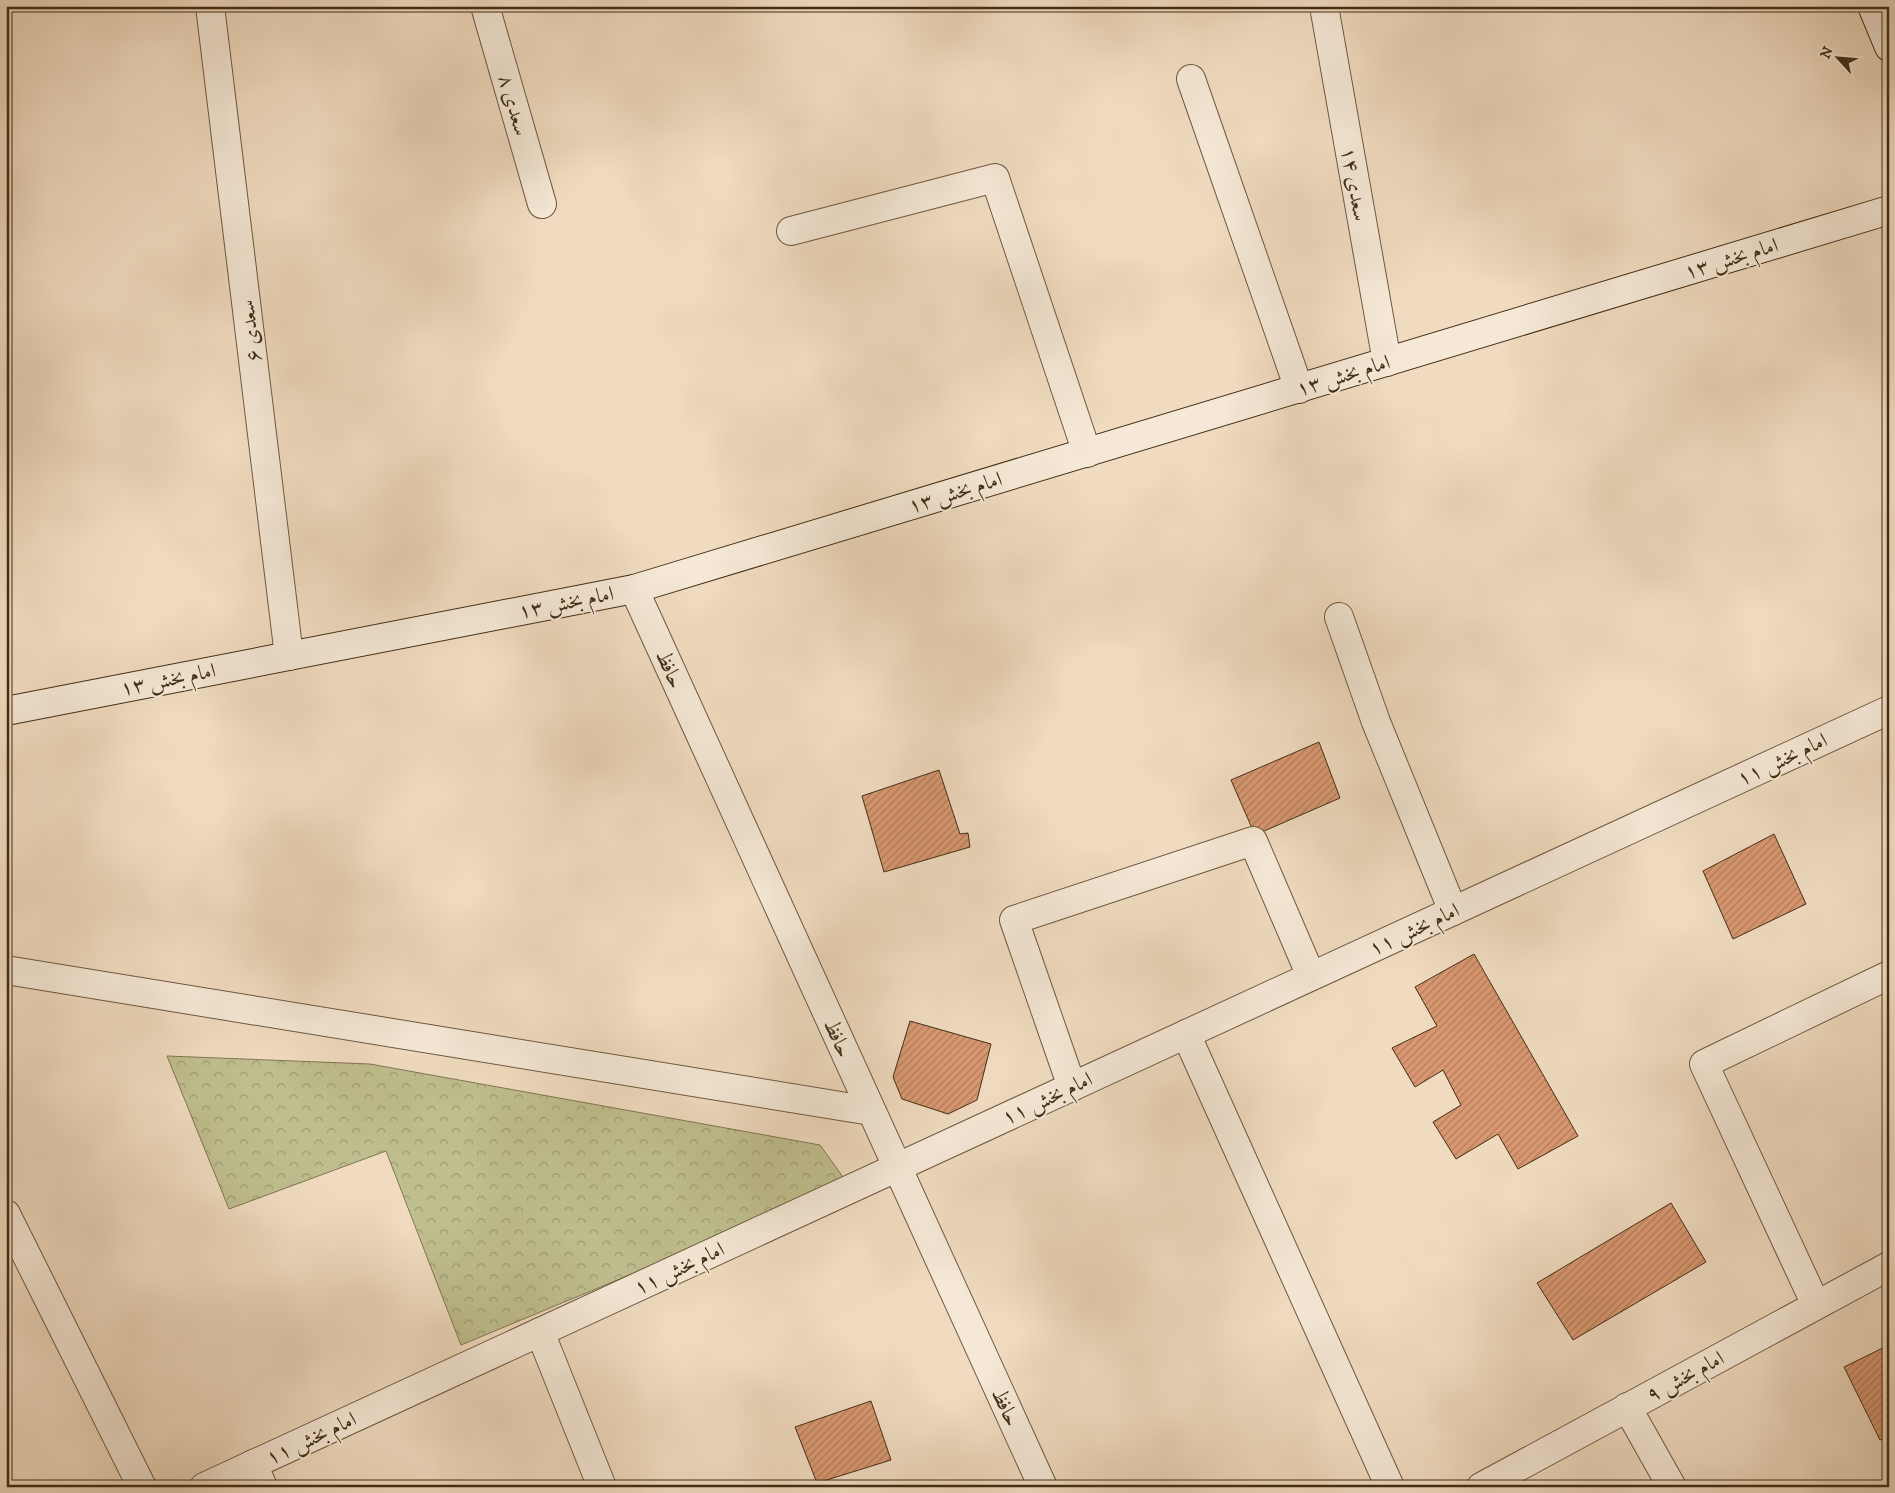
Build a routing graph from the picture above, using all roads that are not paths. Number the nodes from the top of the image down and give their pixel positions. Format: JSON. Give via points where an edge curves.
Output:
{"nodes":[{"id":1,"x":210,"y":6,"type":"edge"},
{"id":2,"x":485,"y":6,"type":"edge"},
{"id":3,"x":1324,"y":6,"type":"edge"},
{"id":4,"x":1872,"y":6,"type":"edge"},
{"id":5,"x":1889,"y":47,"type":"edge"},
{"id":6,"x":1191,"y":79,"type":"dead end"},
{"id":7,"x":542,"y":204,"type":"dead end"},
{"id":8,"x":1889,"y":210,"type":"edge"},
{"id":9,"x":791,"y":231,"type":"dead end"},
{"id":10,"x":1387,"y":362,"type":"junction"},
{"id":11,"x":1299,"y":389,"type":"junction"},
{"id":12,"x":1087,"y":453,"type":"junction"},
{"id":13,"x":634,"y":589,"type":"junction"},
{"id":14,"x":1339,"y":617,"type":"dead end"},
{"id":15,"x":289,"y":656,"type":"junction"},
{"id":16,"x":1889,"y":710,"type":"edge"},
{"id":17,"x":6,"y":711,"type":"edge"},
{"id":18,"x":1453,"y":911,"type":"junction"},
{"id":19,"x":6,"y":970,"type":"edge"},
{"id":20,"x":1311,"y":976,"type":"junction"},
{"id":21,"x":1889,"y":976,"type":"edge"},
{"id":22,"x":1186,"y":1034,"type":"junction"},
{"id":23,"x":1072,"y":1087,"type":"junction"},
{"id":24,"x":871,"y":1111,"type":"junction"},
{"id":25,"x":897,"y":1168,"type":"junction"},
{"id":26,"x":6,"y":1214,"type":"edge"},
{"id":27,"x":1889,"y":1266,"type":"edge"},
{"id":28,"x":1816,"y":1305,"type":"junction"},
{"id":29,"x":540,"y":1332,"type":"junction"},
{"id":30,"x":1627,"y":1407,"type":"junction"},
{"id":31,"x":258,"y":1476,"type":"edge"},
{"id":32,"x":142,"y":1487,"type":"edge"},
{"id":33,"x":204,"y":1487,"type":"edge"},
{"id":34,"x":602,"y":1487,"type":"edge"},
{"id":35,"x":1042,"y":1487,"type":"edge"},
{"id":36,"x":1390,"y":1487,"type":"edge"},
{"id":37,"x":1481,"y":1487,"type":"edge"},
{"id":38,"x":1672,"y":1487,"type":"edge"}],
"edges":[{"from":1,"to":15,"type":"street","name":"سعدی ۶"},
{"from":2,"to":7,"type":"street","name":"سعدی ۸"},
{"from":3,"to":10,"type":"street","name":"سعدی ۱۴"},
{"from":4,"to":5,"type":"street"},
{"from":6,"to":11,"type":"street"},
{"from":8,"to":10,"type":"street","name":"امام بخش ۱۳"},
{"from":9,"to":12,"type":"street","via":[[995,178]]},
{"from":10,"to":11,"type":"street","name":"امام بخش ۱۳"},
{"from":11,"to":12,"type":"street","name":"امام بخش ۱۳"},
{"from":12,"to":13,"type":"street","name":"امام بخش ۱۳"},
{"from":13,"to":15,"type":"street","name":"امام بخش ۱۳"},
{"from":13,"to":24,"type":"street","name":"حافظ"},
{"from":14,"to":18,"type":"street","via":[[1376,722]]},
{"from":15,"to":17,"type":"street","name":"امام بخش ۱۳"},
{"from":16,"to":18,"type":"street","name":"امام بخش ۱۱"},
{"from":18,"to":20,"type":"street","name":"امام بخش ۱۱"},
{"from":19,"to":24,"type":"street"},
{"from":20,"to":22,"type":"street","name":"امام بخش ۱۱"},
{"from":20,"to":23,"type":"street","via":[[1253,841],[1014,920]]},
{"from":21,"to":28,"type":"street","via":[[1704,1064]]},
{"from":22,"to":23,"type":"street","name":"امام بخش ۱۱"},
{"from":22,"to":36,"type":"street"},
{"from":23,"to":25,"type":"street","name":"امام بخش ۱۱"},
{"from":24,"to":25,"type":"street","name":"حافظ"},
{"from":25,"to":29,"type":"street","name":"امام بخش ۱۱"},
{"from":25,"to":35,"type":"street","name":"حافظ"},
{"from":26,"to":32,"type":"street"},
{"from":27,"to":28,"type":"street","name":"امام بخش ۹"},
{"from":28,"to":30,"type":"street","name":"امام بخش ۹"},
{"from":29,"to":31,"type":"street","name":"امام بخش ۱۱"},
{"from":29,"to":34,"type":"street"},
{"from":30,"to":37,"type":"street","name":"امام بخش ۹"},
{"from":30,"to":38,"type":"street"},
{"from":31,"to":33,"type":"street","name":"امام بخش ۱۱"}]}
